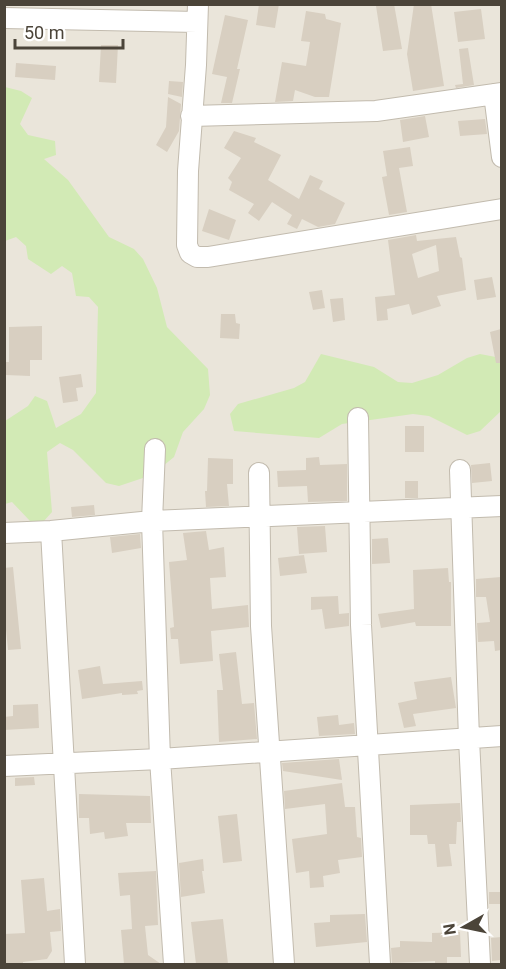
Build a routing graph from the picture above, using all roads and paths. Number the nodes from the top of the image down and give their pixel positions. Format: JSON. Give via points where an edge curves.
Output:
{"nodes":[{"id":1,"x":198,"y":13,"type":"edge"},
{"id":2,"x":4,"y":18,"type":"edge"},
{"id":3,"x":498,"y":94,"type":"edge"},
{"id":4,"x":191,"y":116,"type":"junction"},
{"id":5,"x":501,"y":157,"type":"edge"},
{"id":6,"x":501,"y":209,"type":"edge"},
{"id":7,"x":358,"y":418,"type":"dead end"},
{"id":8,"x":155,"y":449,"type":"dead end"},
{"id":9,"x":460,"y":470,"type":"dead end"},
{"id":10,"x":259,"y":473,"type":"dead end"},
{"id":11,"x":501,"y":506,"type":"edge"},
{"id":12,"x":461,"y":507,"type":"junction"},
{"id":13,"x":358,"y":512,"type":"junction"},
{"id":14,"x":260,"y":517,"type":"junction"},
{"id":15,"x":152,"y":521,"type":"junction"},
{"id":16,"x":51,"y":531,"type":"junction"},
{"id":17,"x":4,"y":534,"type":"edge"},
{"id":18,"x":501,"y":736,"type":"edge"},
{"id":19,"x":469,"y":739,"type":"junction"},
{"id":20,"x":369,"y":745,"type":"junction"},
{"id":21,"x":270,"y":751,"type":"junction"},
{"id":22,"x":160,"y":759,"type":"junction"},
{"id":23,"x":63,"y":763,"type":"junction"},
{"id":24,"x":4,"y":766,"type":"edge"},
{"id":25,"x":75,"y":964,"type":"edge"},
{"id":26,"x":174,"y":964,"type":"edge"},
{"id":27,"x":284,"y":964,"type":"edge"},
{"id":28,"x":380,"y":964,"type":"edge"},
{"id":29,"x":480,"y":964,"type":"edge"}],
"edges":[{"from":1,"to":2,"type":"street"},
{"from":1,"to":4,"type":"street"},
{"from":3,"to":4,"type":"street","via":[[376,111]]},
{"from":3,"to":5,"type":"street"},
{"from":4,"to":6,"type":"street","via":[[187,245],[197,257]]},
{"from":7,"to":13,"type":"street"},
{"from":8,"to":15,"type":"street"},
{"from":9,"to":12,"type":"street"},
{"from":10,"to":14,"type":"street"},
{"from":11,"to":12,"type":"street"},
{"from":12,"to":13,"type":"street"},
{"from":12,"to":19,"type":"street"},
{"from":13,"to":14,"type":"street"},
{"from":13,"to":20,"type":"street"},
{"from":14,"to":15,"type":"street"},
{"from":14,"to":21,"type":"street","via":[[261,626]]},
{"from":15,"to":16,"type":"street"},
{"from":15,"to":22,"type":"street"},
{"from":16,"to":17,"type":"street"},
{"from":16,"to":23,"type":"street"},
{"from":18,"to":19,"type":"street"},
{"from":19,"to":20,"type":"street"},
{"from":19,"to":29,"type":"street"},
{"from":20,"to":21,"type":"street"},
{"from":20,"to":28,"type":"street"},
{"from":21,"to":22,"type":"street"},
{"from":21,"to":27,"type":"street"},
{"from":22,"to":23,"type":"street"},
{"from":22,"to":26,"type":"street"},
{"from":23,"to":24,"type":"street"},
{"from":23,"to":25,"type":"street"}]}
